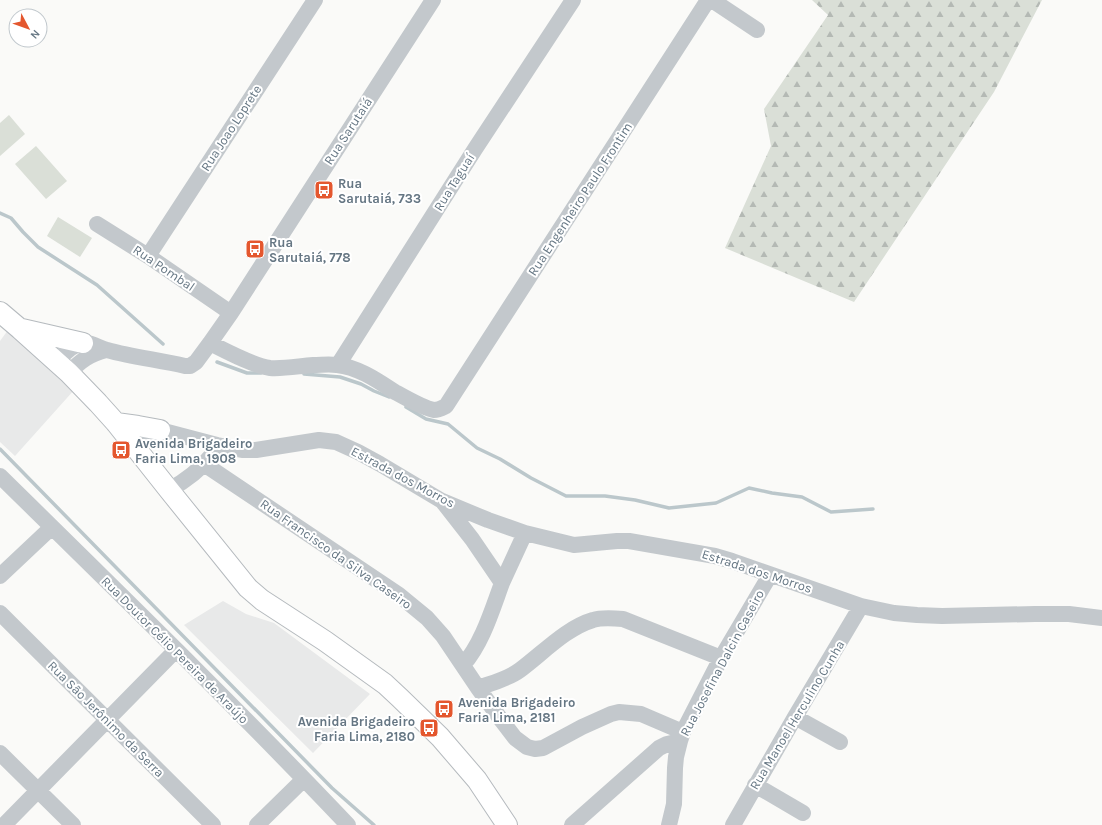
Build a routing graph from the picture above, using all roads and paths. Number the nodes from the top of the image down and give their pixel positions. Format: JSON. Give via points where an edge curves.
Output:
{"nodes":[{"id":1,"x":315,"y":0,"type":"edge"},
{"id":2,"x":433,"y":0,"type":"edge"},
{"id":3,"x":573,"y":0,"type":"edge"},
{"id":4,"x":708,"y":0,"type":"edge"},
{"id":5,"x":712,"y":0,"type":"edge"},
{"id":6,"x":757,"y":30,"type":"dead end"},
{"id":7,"x":97,"y":224,"type":"dead end"},
{"id":8,"x":148,"y":256,"type":"junction"},
{"id":9,"x":0,"y":312,"type":"edge"},
{"id":10,"x":231,"y":313,"type":"junction"},
{"id":11,"x":20,"y":329,"type":"junction"},
{"id":12,"x":84,"y":343,"type":"junction"},
{"id":13,"x":210,"y":343,"type":"junction"},
{"id":14,"x":106,"y":350,"type":"junction"},
{"id":15,"x":338,"y":365,"type":"junction"},
{"id":16,"x":63,"y":367,"type":"junction"},
{"id":17,"x":116,"y":423,"type":"junction"},
{"id":18,"x":160,"y":430,"type":"junction"},
{"id":19,"x":132,"y":443,"type":"junction"},
{"id":20,"x":217,"y":445,"type":"junction"},
{"id":21,"x":204,"y":464,"type":"junction"},
{"id":22,"x":0,"y":476,"type":"edge"},
{"id":23,"x":169,"y":490,"type":"junction"},
{"id":24,"x":442,"y":501,"type":"junction"},
{"id":25,"x":52,"y":527,"type":"junction"},
{"id":26,"x":525,"y":533,"type":"junction"},
{"id":27,"x":770,"y":575,"type":"junction"},
{"id":28,"x":0,"y":576,"type":"edge"},
{"id":29,"x":502,"y":583,"type":"junction"},
{"id":30,"x":861,"y":606,"type":"junction"},
{"id":31,"x":0,"y":613,"type":"edge"},
{"id":32,"x":1102,"y":618,"type":"edge"},
{"id":33,"x":176,"y":650,"type":"junction"},
{"id":34,"x":721,"y":658,"type":"junction"},
{"id":35,"x":463,"y":665,"type":"junction"},
{"id":36,"x":478,"y":688,"type":"junction"},
{"id":37,"x":795,"y":717,"type":"junction"},
{"id":38,"x":107,"y":720,"type":"junction"},
{"id":39,"x":682,"y":737,"type":"junction"},
{"id":40,"x":840,"y":742,"type":"dead end"},
{"id":41,"x":0,"y":753,"type":"edge"},
{"id":42,"x":304,"y":779,"type":"junction"},
{"id":43,"x":755,"y":785,"type":"junction"},
{"id":44,"x":38,"y":790,"type":"junction"},
{"id":45,"x":803,"y":813,"type":"dead end"},
{"id":46,"x":4,"y":825,"type":"edge"},
{"id":47,"x":73,"y":825,"type":"edge"},
{"id":48,"x":213,"y":825,"type":"edge"},
{"id":49,"x":257,"y":825,"type":"edge"},
{"id":50,"x":348,"y":825,"type":"edge"},
{"id":51,"x":507,"y":825,"type":"edge"},
{"id":52,"x":572,"y":825,"type":"edge"},
{"id":53,"x":669,"y":825,"type":"edge"},
{"id":54,"x":733,"y":825,"type":"edge"}],
"edges":[{"from":1,"to":8,"type":"street","name":"Rua Joao Loprete"},
{"from":2,"to":10,"type":"street","name":"Rua Sarutaiá"},
{"from":3,"to":15,"type":"street","name":"Rua Taguaí"},
{"from":4,"to":15,"type":"street","name":"Rua Engenheiro Paulo Frontim","via":[[446,406],[430,409],[362,372]]},
{"from":5,"to":6,"type":"street"},
{"from":7,"to":8,"type":"street","name":"Rua Pombal"},
{"from":8,"to":10,"type":"street","name":"Rua Pombal"},
{"from":9,"to":11,"type":"main road"},
{"from":10,"to":13,"type":"street","name":"Rua Sarutaiá"},
{"from":11,"to":12,"type":"main road"},
{"from":11,"to":16,"type":"main road"},
{"from":12,"to":14,"type":"street"},
{"from":12,"to":16,"type":"street","via":[[68,350]]},
{"from":13,"to":14,"type":"street","name":"Rua Sarutaiá","via":[[190,366]]},
{"from":13,"to":15,"type":"street","name":"Rua Engenheiro Paulo Frontim","via":[[254,364],[270,368]]},
{"from":14,"to":16,"type":"street"},
{"from":16,"to":17,"type":"main road"},
{"from":17,"to":18,"type":"main road"},
{"from":17,"to":19,"type":"main road"},
{"from":18,"to":19,"type":"street"},
{"from":18,"to":20,"type":"street","name":"Estrada dos Morros"},
{"from":19,"to":23,"type":"main road"},
{"from":20,"to":21,"type":"street"},
{"from":20,"to":24,"type":"street","name":"Estrada dos Morros","via":[[256,450],[319,440],[336,442],[380,464]]},
{"from":21,"to":23,"type":"street"},
{"from":21,"to":35,"type":"street","name":"Rua Francisco da Silva Caseiro","via":[[400,595],[438,630]]},
{"from":22,"to":25,"type":"street","name":"Rua Doutor Célio Pereira de Araújo"},
{"from":23,"to":51,"type":"main road","via":[[248,588],[385,684],[434,731],[477,780]]},
{"from":24,"to":26,"type":"street","name":"Estrada dos Morros"},
{"from":24,"to":29,"type":"street"},
{"from":25,"to":28,"type":"street"},
{"from":25,"to":33,"type":"street","name":"Rua Doutor Célio Pereira de Araújo"},
{"from":26,"to":27,"type":"street","name":"Estrada dos Morros","via":[[574,545],[629,541],[702,553]]},
{"from":26,"to":29,"type":"street"},
{"from":27,"to":30,"type":"street","name":"Estrada dos Morros"},
{"from":27,"to":34,"type":"street","name":"Rua Josefina Dalcin Caseiro"},
{"from":29,"to":35,"type":"street","via":[[480,639],[471,657]]},
{"from":30,"to":32,"type":"street","name":"Estrada dos Morros","via":[[917,616],[1069,614]]},
{"from":30,"to":37,"type":"street","name":"Rua Manoel Herculino Cunha"},
{"from":31,"to":38,"type":"street","name":"Rua São Jerônimo da Serra"},
{"from":33,"to":38,"type":"street"},
{"from":33,"to":42,"type":"street","name":"Rua Doutor Célio Pereira de Araújo"},
{"from":34,"to":36,"type":"street","via":[[623,619],[594,619],[577,626],[519,671]]},
{"from":34,"to":39,"type":"street","name":"Rua Josefina Dalcin Caseiro"},
{"from":35,"to":36,"type":"street","name":"Rua Francisco da Silva Caseiro"},
{"from":36,"to":39,"type":"street","name":"Rua Francisco da Silva Caseiro","via":[[515,738],[535,749],[543,748],[582,727],[619,712],[641,714]]},
{"from":37,"to":40,"type":"street"},
{"from":37,"to":43,"type":"street","name":"Rua Manoel Herculino Cunha"},
{"from":38,"to":44,"type":"street"},
{"from":38,"to":48,"type":"street","name":"Rua São Jerônimo da Serra"},
{"from":39,"to":52,"type":"street","via":[[659,748]]},
{"from":39,"to":53,"type":"street","name":"Rua Josefina Dalcin Caseiro","via":[[675,768],[674,804]]},
{"from":41,"to":44,"type":"street"},
{"from":42,"to":49,"type":"street"},
{"from":42,"to":50,"type":"street","name":"Rua Doutor Célio Pereira de Araújo"},
{"from":43,"to":45,"type":"street"},
{"from":43,"to":54,"type":"street","name":"Rua Manoel Herculino Cunha"},
{"from":44,"to":46,"type":"street"},
{"from":44,"to":47,"type":"street"}]}
